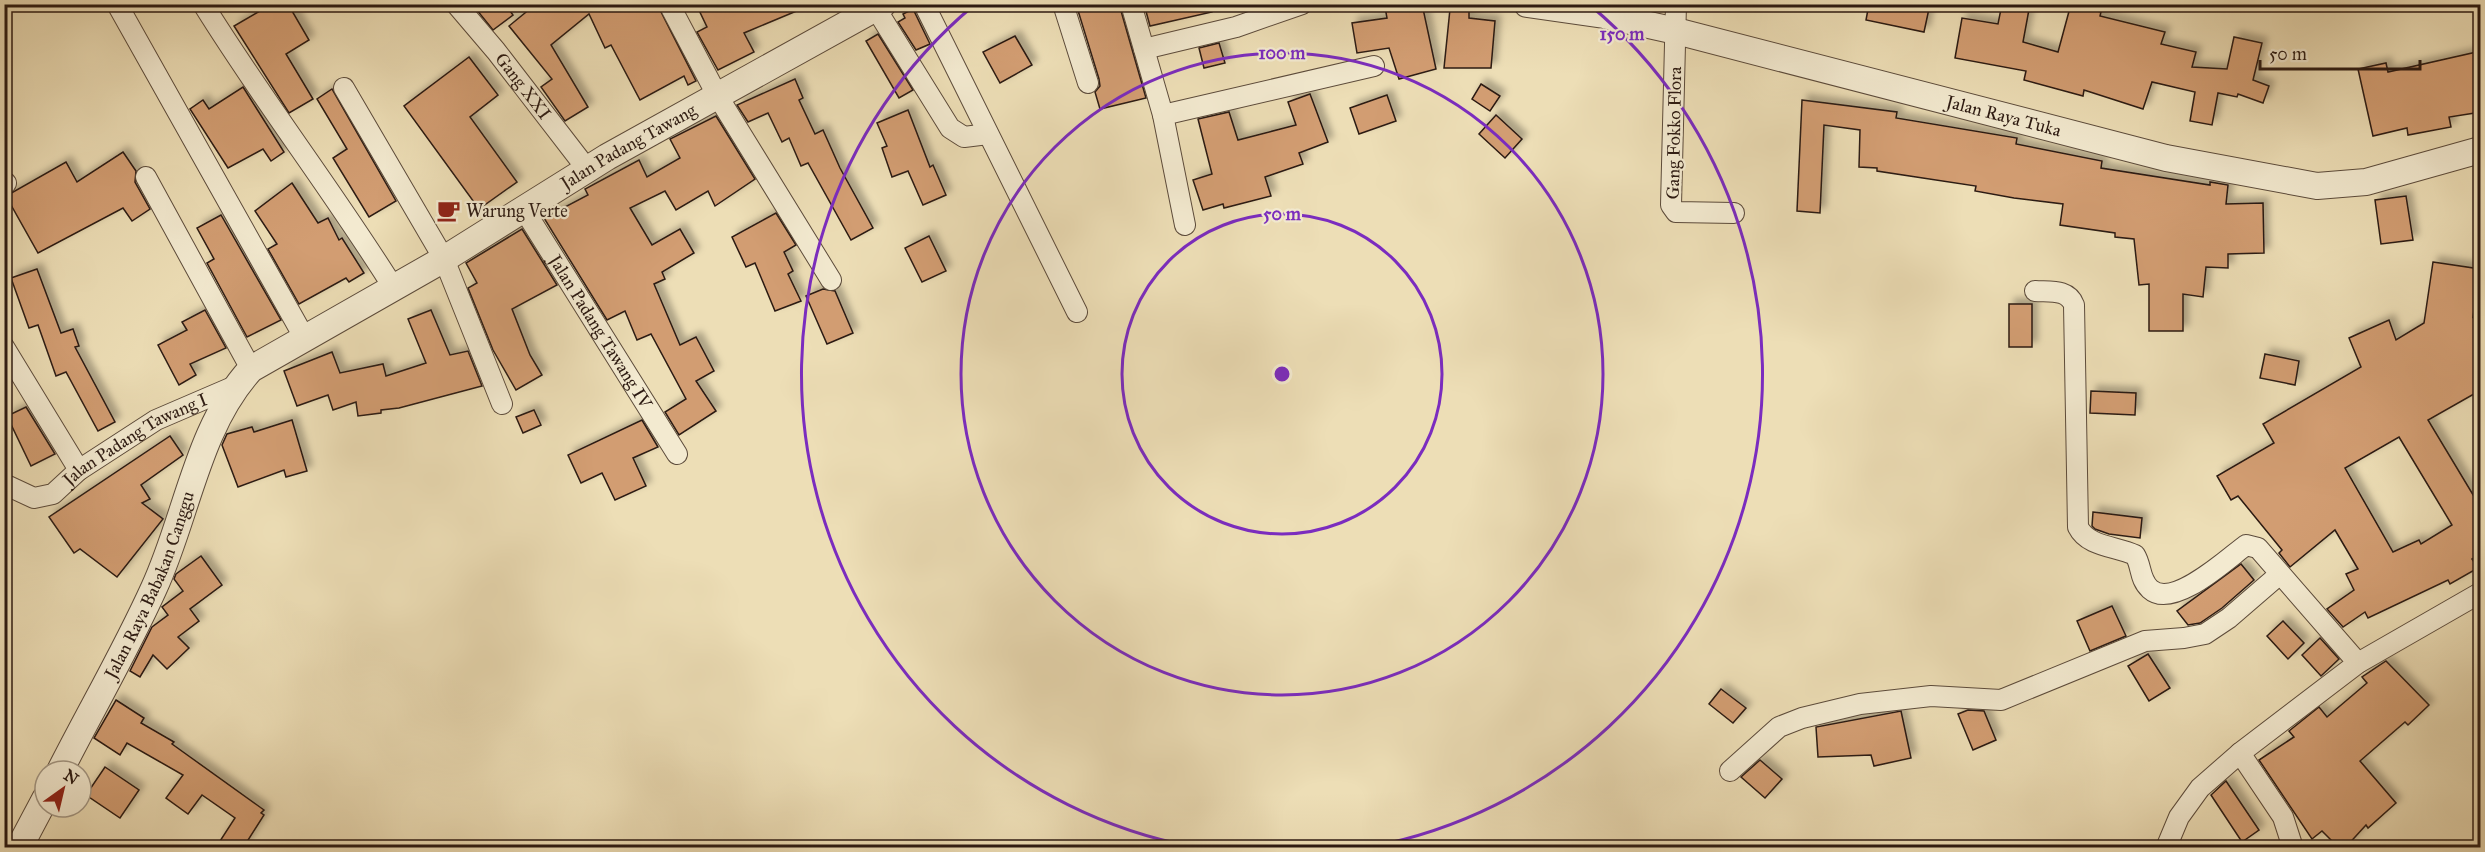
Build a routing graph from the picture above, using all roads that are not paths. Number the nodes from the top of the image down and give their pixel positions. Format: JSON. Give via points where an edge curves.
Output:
{"nodes":[{"id":1,"x":117,"y":4,"type":"edge"},
{"id":2,"x":203,"y":4,"type":"edge"},
{"id":3,"x":456,"y":4,"type":"edge"},
{"id":4,"x":669,"y":4,"type":"edge"},
{"id":5,"x":924,"y":4,"type":"edge"},
{"id":6,"x":1063,"y":4,"type":"edge"},
{"id":7,"x":1131,"y":4,"type":"edge"},
{"id":8,"x":1302,"y":4,"type":"edge"},
{"id":9,"x":1527,"y":4,"type":"edge"},
{"id":10,"x":1676,"y":4,"type":"edge"},
{"id":11,"x":877,"y":6,"type":"edge"},
{"id":12,"x":1676,"y":31,"type":"junction"},
{"id":13,"x":1144,"y":49,"type":"junction"},
{"id":14,"x":1374,"y":66,"type":"dead end"},
{"id":15,"x":1088,"y":83,"type":"dead end"},
{"id":16,"x":344,"y":88,"type":"dead end"},
{"id":17,"x":717,"y":95,"type":"junction"},
{"id":18,"x":1163,"y":115,"type":"junction"},
{"id":19,"x":988,"y":134,"type":"junction"},
{"id":20,"x":2481,"y":150,"type":"edge"},
{"id":21,"x":587,"y":170,"type":"junction"},
{"id":22,"x":146,"y":177,"type":"dead end"},
{"id":23,"x":523,"y":208,"type":"junction"},
{"id":24,"x":1734,"y":213,"type":"dead end"},
{"id":25,"x":1185,"y":225,"type":"dead end"},
{"id":26,"x":444,"y":259,"type":"junction"},
{"id":27,"x":831,"y":280,"type":"dead end"},
{"id":28,"x":393,"y":287,"type":"junction"},
{"id":29,"x":2035,"y":291,"type":"dead end"},
{"id":30,"x":1077,"y":312,"type":"dead end"},
{"id":31,"x":304,"y":337,"type":"junction"},
{"id":32,"x":4,"y":347,"type":"edge"},
{"id":33,"x":239,"y":383,"type":"junction"},
{"id":34,"x":502,"y":404,"type":"dead end"},
{"id":35,"x":677,"y":454,"type":"dead end"},
{"id":36,"x":79,"y":470,"type":"junction"},
{"id":37,"x":4,"y":484,"type":"edge"},
{"id":38,"x":2280,"y":574,"type":"junction"},
{"id":39,"x":2481,"y":593,"type":"edge"},
{"id":40,"x":2358,"y":663,"type":"junction"},
{"id":41,"x":2240,"y":753,"type":"junction"},
{"id":42,"x":66,"y":759,"type":"edge"},
{"id":43,"x":1730,"y":771,"type":"dead end"},
{"id":44,"x":35,"y":819,"type":"edge"},
{"id":45,"x":19,"y":848,"type":"edge"},
{"id":46,"x":2166,"y":848,"type":"edge"},
{"id":47,"x":2293,"y":848,"type":"edge"}],
"edges":[{"from":1,"to":31,"type":"street"},
{"from":2,"to":28,"type":"street","via":[[247,75],[350,218]]},
{"from":3,"to":21,"type":"street","name":"Gang XXI"},
{"from":4,"to":17,"type":"street"},
{"from":5,"to":19,"type":"street"},
{"from":6,"to":15,"type":"street"},
{"from":7,"to":13,"type":"street"},
{"from":8,"to":13,"type":"street","via":[[1236,27]]},
{"from":9,"to":12,"type":"street","name":"Jalan Raya Tuka"},
{"from":10,"to":12,"type":"street"},
{"from":11,"to":17,"type":"street","name":"Jalan Padang Tawang"},
{"from":11,"to":19,"type":"street","via":[[950,128],[964,137]]},
{"from":12,"to":20,"type":"street","name":"Jalan Raya Tuka","via":[[2166,158],[2317,186],[2366,182]]},
{"from":12,"to":24,"type":"street","name":"Gang Fokko Flora","via":[[1671,205],[1676,212]]},
{"from":13,"to":18,"type":"street"},
{"from":14,"to":18,"type":"street"},
{"from":16,"to":26,"type":"street"},
{"from":17,"to":21,"type":"street","name":"Jalan Padang Tawang"},
{"from":17,"to":27,"type":"street"},
{"from":18,"to":25,"type":"street"},
{"from":19,"to":30,"type":"street"},
{"from":21,"to":23,"type":"street","name":"Jalan Padang Tawang"},
{"from":22,"to":33,"type":"street"},
{"from":23,"to":26,"type":"street","name":"Jalan Padang Tawang"},
{"from":23,"to":35,"type":"street","name":"Jalan Padang Tawang IV"},
{"from":26,"to":28,"type":"street","name":"Jalan Padang Tawang"},
{"from":26,"to":34,"type":"street"},
{"from":28,"to":31,"type":"street","name":"Jalan Padang Tawang"},
{"from":29,"to":38,"type":"street","via":[[2062,293],[2071,297],[2074,306],[2078,527],[2085,537],[2135,555],[2142,577],[2155,592],[2173,593],[2188,588],[2246,545],[2258,548]]},
{"from":31,"to":33,"type":"street","name":"Jalan Padang Tawang"},
{"from":32,"to":36,"type":"street"},
{"from":33,"to":36,"type":"street","name":"Jalan Padang Tawang I","via":[[156,420]]},
{"from":33,"to":42,"type":"street","name":"Jalan Raya Babakan Canggu","via":[[207,441],[154,588]]},
{"from":36,"to":37,"type":"street","name":"Jalan Padang Tawang I","via":[[53,494],[34,498]]},
{"from":38,"to":40,"type":"street"},
{"from":38,"to":43,"type":"street","via":[[2205,634],[2145,641],[2001,700],[1931,696],[1860,704],[1802,718],[1779,727]]},
{"from":39,"to":40,"type":"street"},
{"from":40,"to":41,"type":"street"},
{"from":41,"to":46,"type":"street","via":[[2200,788],[2179,817]]},
{"from":41,"to":47,"type":"street","via":[[2285,820]]},
{"from":44,"to":45,"type":"street"}]}
